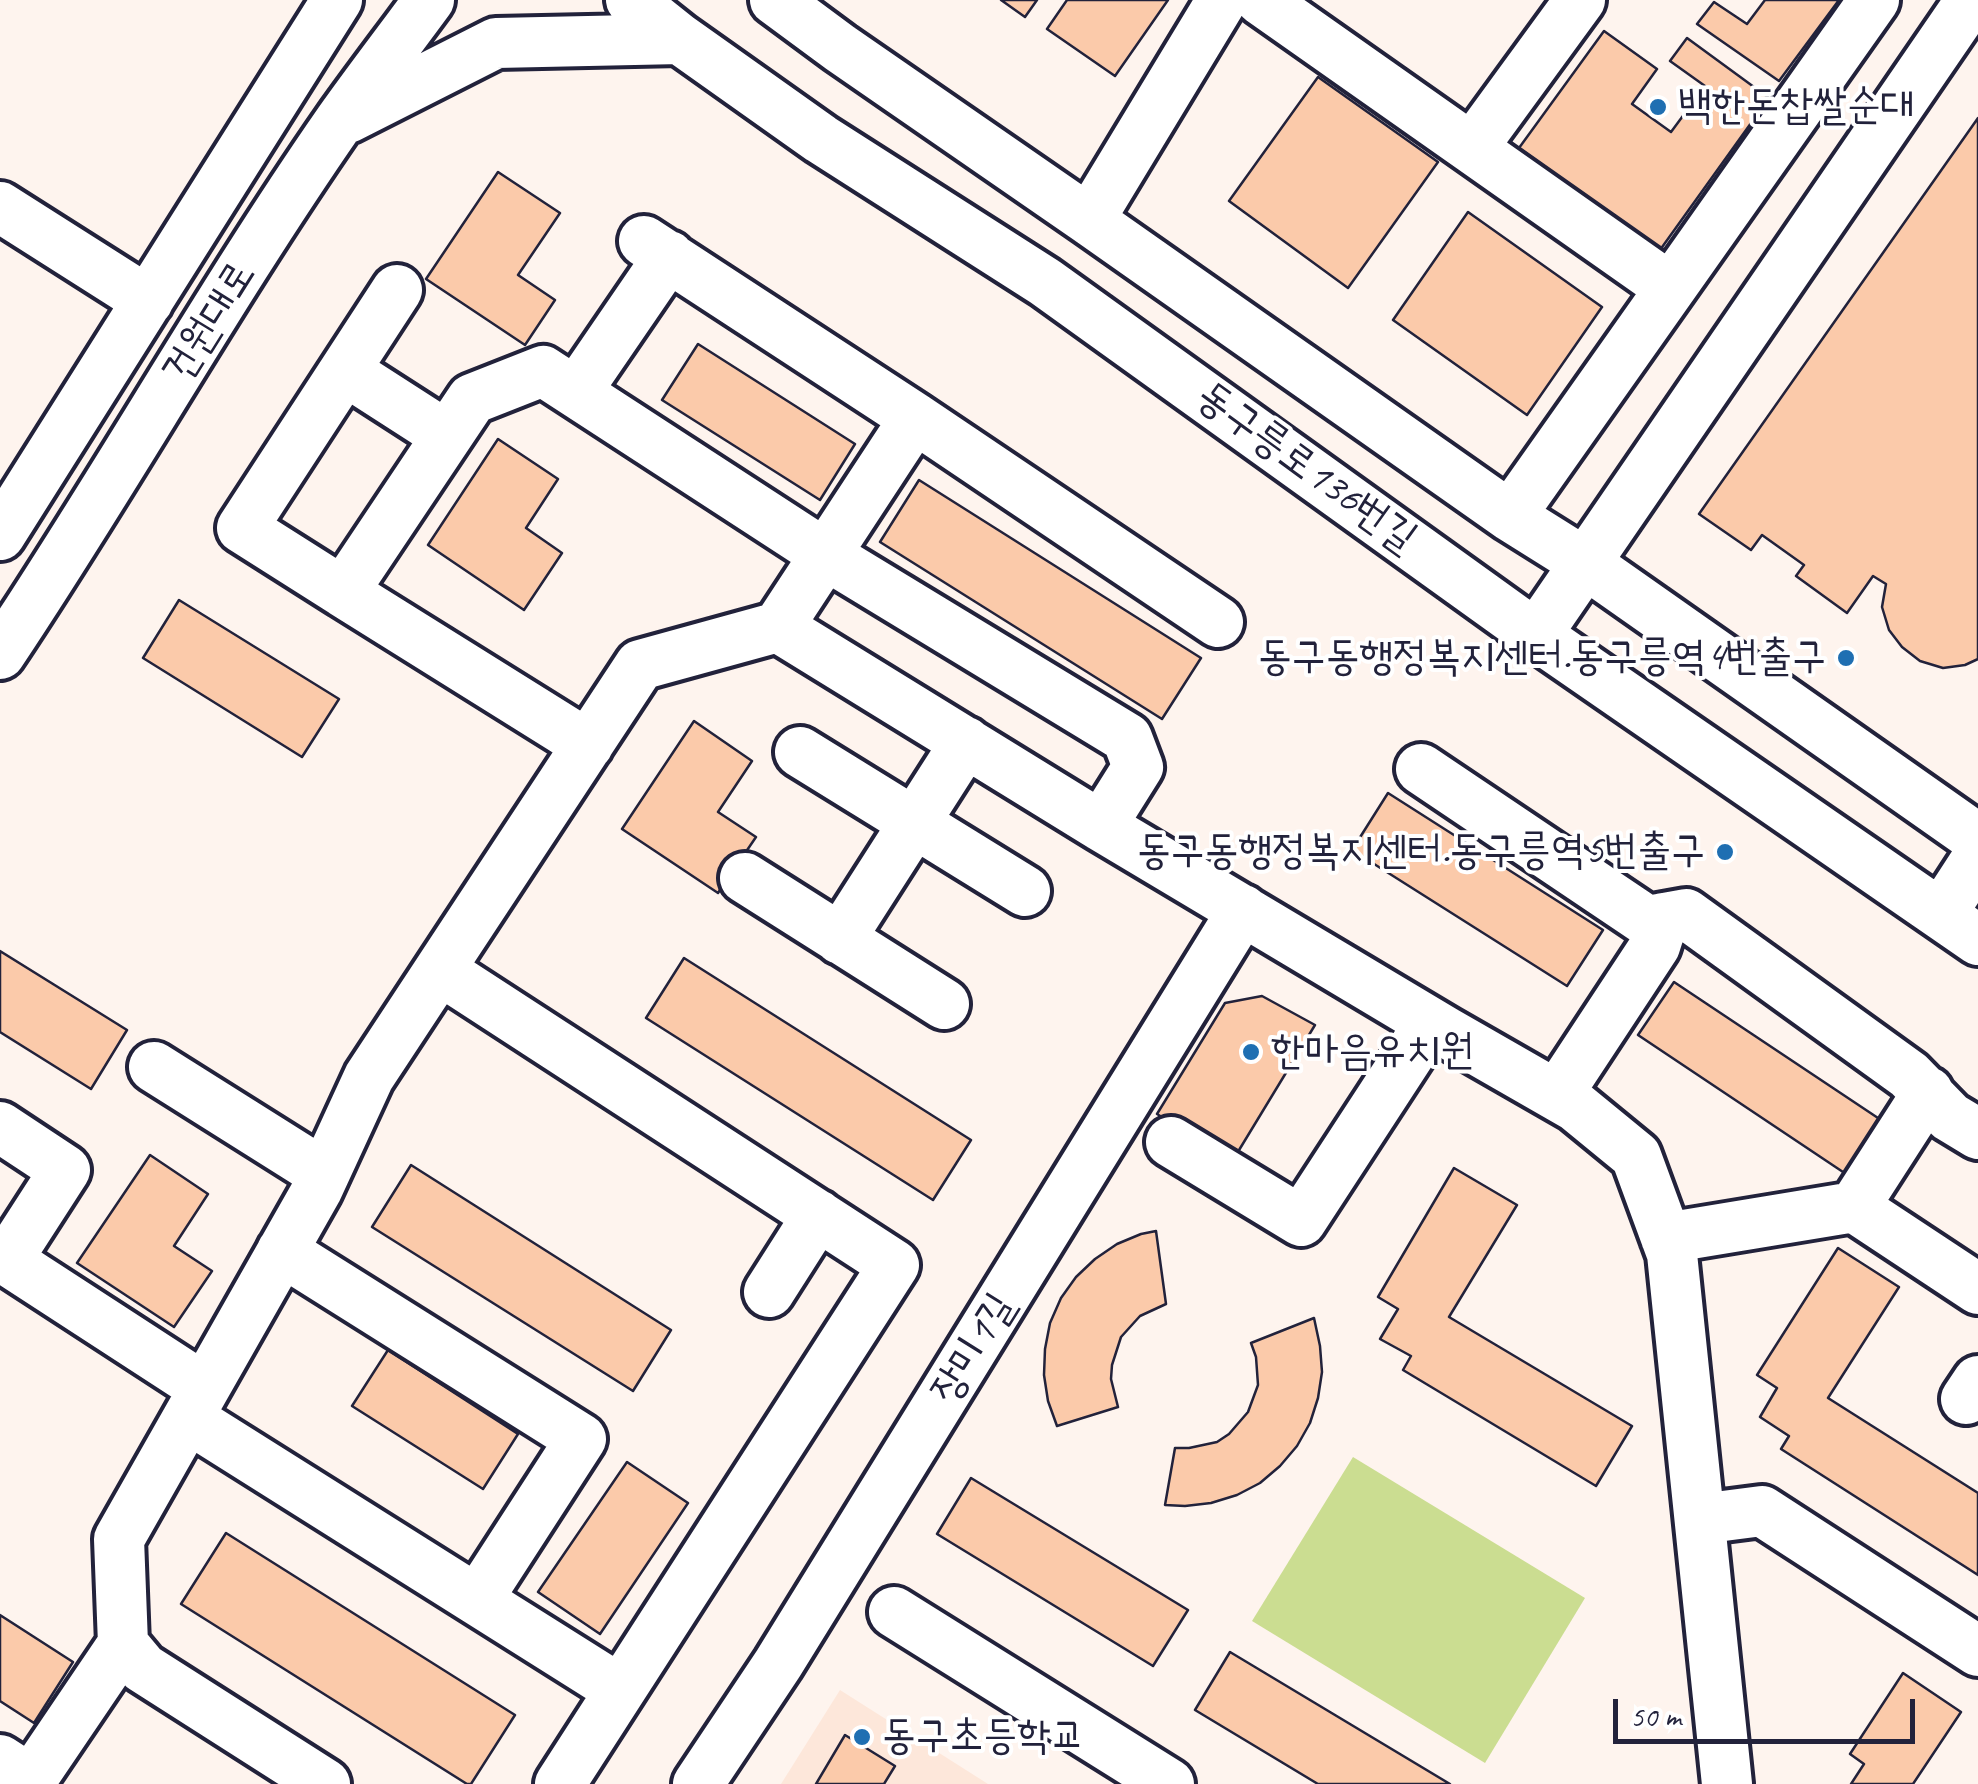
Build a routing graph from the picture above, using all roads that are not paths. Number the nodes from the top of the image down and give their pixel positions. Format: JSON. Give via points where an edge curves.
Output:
{"nodes":[{"id":1,"x":429,"y":0,"type":"edge"},
{"id":2,"x":631,"y":0,"type":"edge"},
{"id":3,"x":775,"y":0,"type":"edge"},
{"id":4,"x":794,"y":0,"type":"edge"},
{"id":5,"x":1222,"y":0,"type":"edge"},
{"id":6,"x":1262,"y":0,"type":"edge"},
{"id":7,"x":1580,"y":0,"type":"edge"},
{"id":8,"x":1874,"y":0,"type":"edge"},
{"id":9,"x":1971,"y":0,"type":"edge"},
{"id":10,"x":325,"y":13,"type":"edge"},
{"id":11,"x":680,"y":39,"type":"junction"},
{"id":12,"x":840,"y":48,"type":"junction"},
{"id":13,"x":339,"y":122,"type":"junction"},
{"id":14,"x":1472,"y":148,"type":"junction"},
{"id":15,"x":0,"y":207,"type":"edge"},
{"id":16,"x":1088,"y":220,"type":"junction"},
{"id":17,"x":1669,"y":287,"type":"junction"},
{"id":18,"x":397,"y":290,"type":"dead end"},
{"id":19,"x":148,"y":301,"type":"junction"},
{"id":20,"x":346,"y":372,"type":"junction"},
{"id":21,"x":576,"y":392,"type":"junction"},
{"id":22,"x":915,"y":418,"type":"junction"},
{"id":23,"x":447,"y":436,"type":"junction"},
{"id":24,"x":1510,"y":516,"type":"junction"},
{"id":25,"x":0,"y":535,"type":"edge"},
{"id":26,"x":826,"y":555,"type":"junction"},
{"id":27,"x":1584,"y":563,"type":"junction"},
{"id":28,"x":343,"y":592,"type":"junction"},
{"id":29,"x":1218,"y":622,"type":"dead end"},
{"id":30,"x":778,"y":627,"type":"junction"},
{"id":31,"x":1536,"y":634,"type":"junction"},
{"id":32,"x":0,"y":654,"type":"edge"},
{"id":33,"x":966,"y":742,"type":"junction"},
{"id":34,"x":588,"y":745,"type":"junction"},
{"id":35,"x":800,"y":752,"type":"dead end"},
{"id":36,"x":1422,"y":770,"type":"dead end"},
{"id":37,"x":914,"y":822,"type":"junction"},
{"id":38,"x":1101,"y":826,"type":"junction"},
{"id":39,"x":1978,"y":838,"type":"edge"},
{"id":40,"x":1978,"y":856,"type":"edge"},
{"id":41,"x":745,"y":878,"type":"dead end"},
{"id":42,"x":1025,"y":891,"type":"dead end"},
{"id":43,"x":1243,"y":910,"type":"junction"},
{"id":44,"x":1664,"y":918,"type":"junction"},
{"id":45,"x":1960,"y":927,"type":"edge"},
{"id":46,"x":840,"y":939,"type":"junction"},
{"id":47,"x":440,"y":970,"type":"junction"},
{"id":48,"x":944,"y":1004,"type":"dead end"},
{"id":49,"x":1430,"y":1023,"type":"junction"},
{"id":50,"x":154,"y":1068,"type":"dead end"},
{"id":51,"x":1928,"y":1092,"type":"junction"},
{"id":52,"x":1557,"y":1095,"type":"junction"},
{"id":53,"x":0,"y":1127,"type":"edge"},
{"id":54,"x":1978,"y":1134,"type":"edge"},
{"id":55,"x":1170,"y":1142,"type":"dead end"},
{"id":56,"x":324,"y":1174,"type":"junction"},
{"id":57,"x":1854,"y":1207,"type":"junction"},
{"id":58,"x":818,"y":1215,"type":"junction"},
{"id":59,"x":1666,"y":1238,"type":"junction"},
{"id":60,"x":282,"y":1252,"type":"junction"},
{"id":61,"x":3,"y":1260,"type":"edge"},
{"id":62,"x":1978,"y":1289,"type":"edge"},
{"id":63,"x":769,"y":1292,"type":"dead end"},
{"id":64,"x":196,"y":1403,"type":"junction"},
{"id":65,"x":1700,"y":1519,"type":"junction"},
{"id":66,"x":477,"y":1600,"type":"junction"},
{"id":67,"x":894,"y":1612,"type":"dead end"},
{"id":68,"x":123,"y":1644,"type":"junction"},
{"id":69,"x":1978,"y":1652,"type":"edge"},
{"id":70,"x":620,"y":1690,"type":"junction"},
{"id":71,"x":0,"y":1760,"type":"edge"},
{"id":72,"x":325,"y":1784,"type":"edge"},
{"id":73,"x":560,"y":1784,"type":"edge"},
{"id":74,"x":698,"y":1784,"type":"edge"},
{"id":75,"x":1169,"y":1784,"type":"edge"},
{"id":76,"x":1727,"y":1784,"type":"edge"}],
"edges":[{"from":1,"to":13,"type":"street","name":"건원대로"},
{"from":2,"to":11,"type":"street","name":"동구릉로136번길"},
{"from":3,"to":12,"type":"street","name":"동구릉로136번길"},
{"from":4,"to":12,"type":"street"},
{"from":5,"to":16,"type":"street"},
{"from":6,"to":14,"type":"street"},
{"from":7,"to":14,"type":"street"},
{"from":8,"to":17,"type":"street"},
{"from":9,"to":27,"type":"street"},
{"from":10,"to":19,"type":"street","name":"건원대로"},
{"from":11,"to":13,"type":"street","via":[[496,43]]},
{"from":11,"to":31,"type":"street","name":"동구릉로136번길","via":[[821,139],[1045,282]]},
{"from":12,"to":16,"type":"street","name":"동구릉로136번길"},
{"from":13,"to":32,"type":"street","name":"건원대로"},
{"from":14,"to":17,"type":"street"},
{"from":15,"to":19,"type":"street"},
{"from":16,"to":24,"type":"street","name":"동구릉로136번길"},
{"from":17,"to":24,"type":"street"},
{"from":18,"to":20,"type":"street"},
{"from":19,"to":25,"type":"street","name":"건원대로"},
{"from":20,"to":23,"type":"street"},
{"from":20,"to":28,"type":"street","via":[[242,528]]},
{"from":21,"to":22,"type":"street","via":[[656,248]]},
{"from":21,"to":23,"type":"street","via":[[543,370],[472,399]]},
{"from":21,"to":26,"type":"street"},
{"from":22,"to":26,"type":"street"},
{"from":22,"to":29,"type":"street"},
{"from":23,"to":28,"type":"street"},
{"from":24,"to":27,"type":"street","name":"동구릉로136번길"},
{"from":26,"to":30,"type":"street"},
{"from":26,"to":38,"type":"street","via":[[1127,738],[1138,767]]},
{"from":27,"to":31,"type":"street"},
{"from":27,"to":39,"type":"street","name":"동구릉로136번길"},
{"from":28,"to":34,"type":"street"},
{"from":30,"to":33,"type":"street"},
{"from":30,"to":34,"type":"street","via":[[640,665]]},
{"from":31,"to":45,"type":"street","name":"동구릉로136번길"},
{"from":33,"to":37,"type":"street"},
{"from":33,"to":38,"type":"street"},
{"from":34,"to":47,"type":"street"},
{"from":35,"to":37,"type":"street"},
{"from":36,"to":44,"type":"street","via":[[1647,921]]},
{"from":37,"to":42,"type":"street"},
{"from":37,"to":46,"type":"street"},
{"from":38,"to":43,"type":"street"},
{"from":40,"to":45,"type":"street"},
{"from":41,"to":46,"type":"street"},
{"from":43,"to":49,"type":"street"},
{"from":43,"to":74,"type":"street","name":"장미1길"},
{"from":44,"to":51,"type":"street","via":[[1686,914]]},
{"from":44,"to":52,"type":"street","via":[[1655,946]]},
{"from":46,"to":48,"type":"street"},
{"from":47,"to":56,"type":"street","via":[[369,1077]]},
{"from":47,"to":58,"type":"street"},
{"from":49,"to":52,"type":"street"},
{"from":49,"to":55,"type":"street","via":[[1301,1221]]},
{"from":50,"to":56,"type":"street"},
{"from":51,"to":54,"type":"street"},
{"from":51,"to":57,"type":"street"},
{"from":52,"to":59,"type":"street","via":[[1636,1156]]},
{"from":53,"to":61,"type":"street","via":[[66,1170]]},
{"from":56,"to":60,"type":"street"},
{"from":57,"to":59,"type":"street"},
{"from":57,"to":62,"type":"street"},
{"from":58,"to":63,"type":"street"},
{"from":58,"to":70,"type":"street","via":[[894,1264]]},
{"from":59,"to":65,"type":"street"},
{"from":60,"to":64,"type":"street"},
{"from":60,"to":66,"type":"street","via":[[582,1439]]},
{"from":61,"to":64,"type":"street"},
{"from":64,"to":66,"type":"street"},
{"from":64,"to":68,"type":"street","via":[[119,1539]]},
{"from":65,"to":69,"type":"street","via":[[1762,1511]]},
{"from":65,"to":76,"type":"street"},
{"from":66,"to":70,"type":"street"},
{"from":67,"to":75,"type":"street"},
{"from":68,"to":71,"type":"street","via":[[31,1780]]},
{"from":68,"to":72,"type":"street","via":[[143,1668]]},
{"from":70,"to":73,"type":"street"}]}
